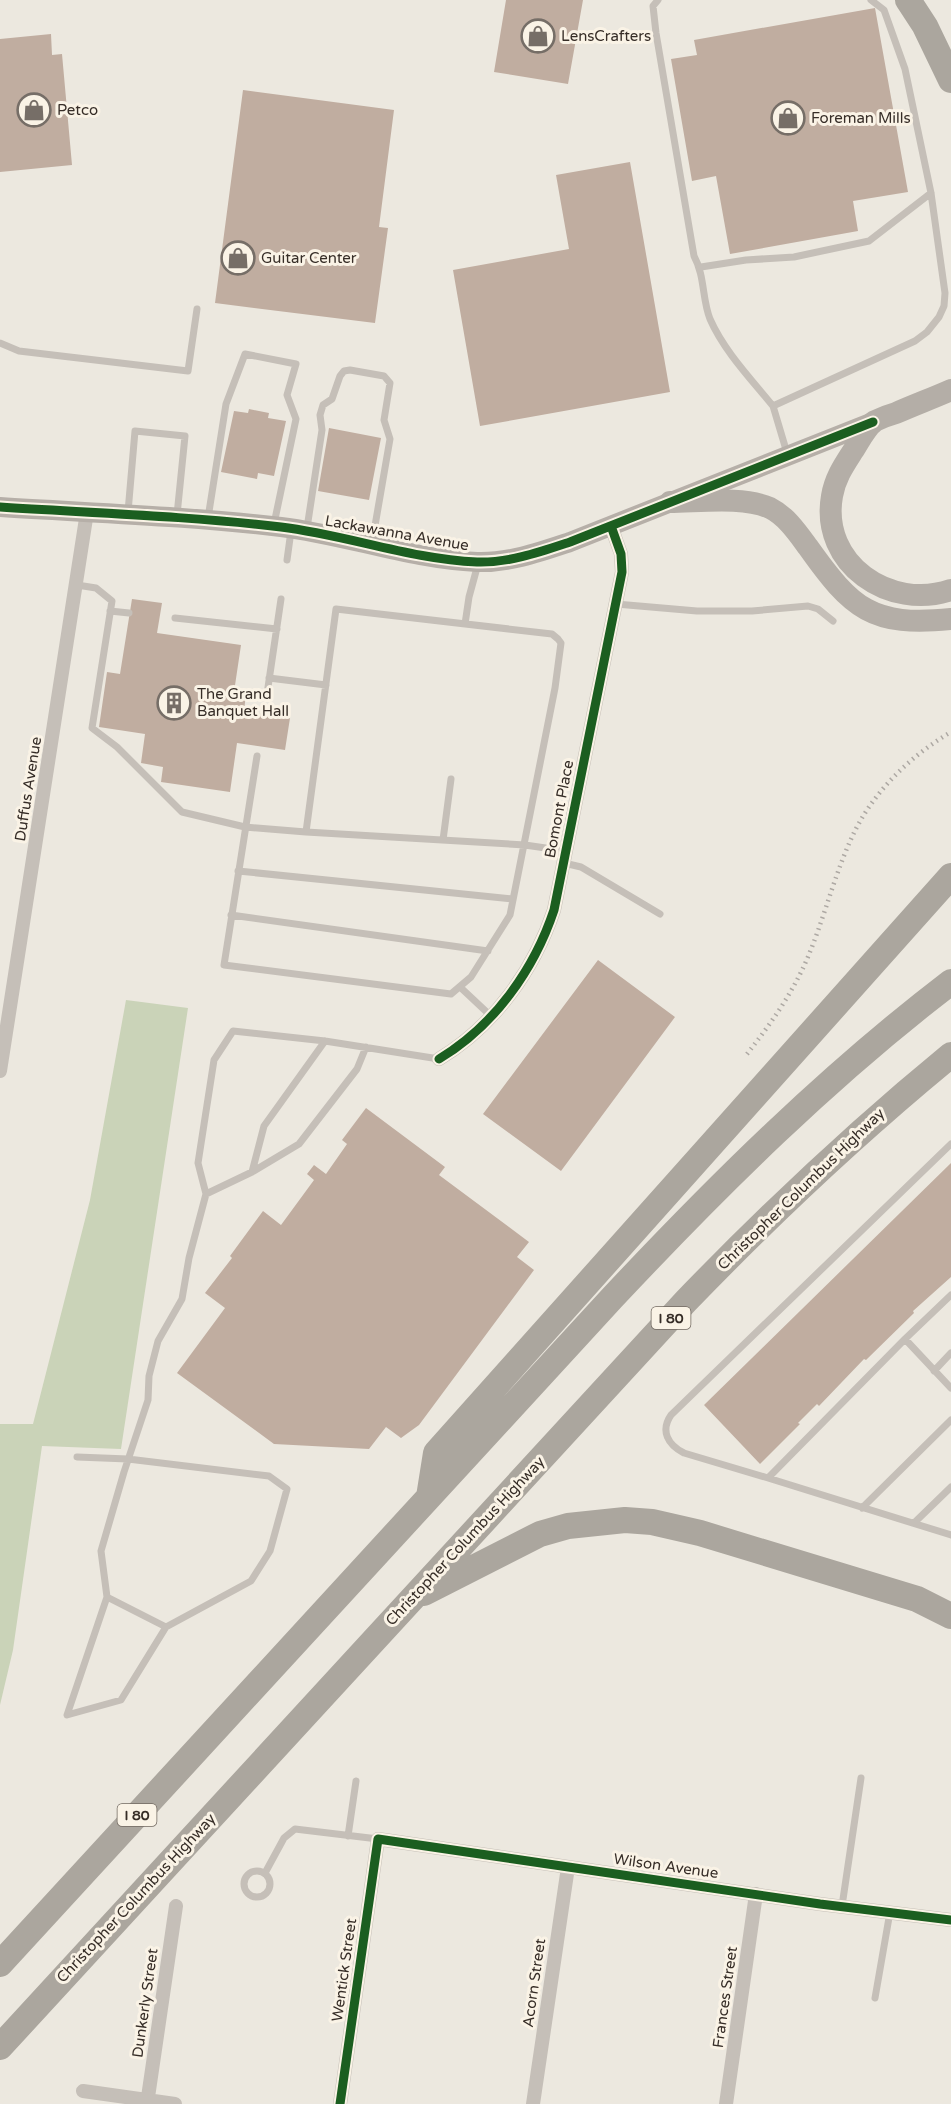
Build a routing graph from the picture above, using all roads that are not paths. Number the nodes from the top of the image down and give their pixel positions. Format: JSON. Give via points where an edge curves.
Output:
{"nodes":[{"id":1,"x":658,"y":0,"type":"edge"},
{"id":2,"x":871,"y":0,"type":"edge"},
{"id":3,"x":908,"y":0,"type":"edge"},
{"id":4,"x":951,"y":80,"type":"edge"},
{"id":5,"x":931,"y":193,"type":"junction"},
{"id":6,"x":701,"y":267,"type":"junction"},
{"id":7,"x":197,"y":309,"type":"dead end"},
{"id":8,"x":0,"y":343,"type":"edge"},
{"id":9,"x":951,"y":390,"type":"edge"},
{"id":10,"x":773,"y":406,"type":"junction"},
{"id":11,"x":873,"y":422,"type":"junction"},
{"id":12,"x":788,"y":456,"type":"junction"},
{"id":13,"x":670,"y":502,"type":"junction"},
{"id":14,"x":0,"y":507,"type":"edge"},
{"id":15,"x":87,"y":512,"type":"junction"},
{"id":16,"x":128,"y":514,"type":"junction"},
{"id":17,"x":177,"y":517,"type":"junction"},
{"id":18,"x":208,"y":519,"type":"junction"},
{"id":19,"x":610,"y":526,"type":"junction"},
{"id":20,"x":290,"y":529,"type":"junction"},
{"id":21,"x":371,"y":545,"type":"junction"},
{"id":22,"x":286,"y":560,"type":"dead end"},
{"id":23,"x":478,"y":562,"type":"junction"},
{"id":24,"x":77,"y":585,"type":"junction"},
{"id":25,"x":951,"y":590,"type":"edge"},
{"id":26,"x":281,"y":599,"type":"dead end"},
{"id":27,"x":616,"y":604,"type":"junction"},
{"id":28,"x":110,"y":611,"type":"junction"},
{"id":29,"x":129,"y":613,"type":"dead end"},
{"id":30,"x":175,"y":618,"type":"dead end"},
{"id":31,"x":951,"y":619,"type":"edge"},
{"id":32,"x":833,"y":621,"type":"dead end"},
{"id":33,"x":465,"y":624,"type":"junction"},
{"id":34,"x":277,"y":629,"type":"junction"},
{"id":35,"x":269,"y":678,"type":"junction"},
{"id":36,"x":326,"y":685,"type":"junction"},
{"id":37,"x":267,"y":694,"type":"dead end"},
{"id":38,"x":257,"y":756,"type":"dead end"},
{"id":39,"x":451,"y":779,"type":"dead end"},
{"id":40,"x":245,"y":826,"type":"junction"},
{"id":41,"x":306,"y":832,"type":"junction"},
{"id":42,"x":443,"y":840,"type":"junction"},
{"id":43,"x":525,"y":845,"type":"junction"},
{"id":44,"x":565,"y":857,"type":"junction"},
{"id":45,"x":238,"y":871,"type":"junction"},
{"id":46,"x":951,"y":876,"type":"edge"},
{"id":47,"x":513,"y":899,"type":"junction"},
{"id":48,"x":231,"y":915,"type":"junction"},
{"id":49,"x":660,"y":915,"type":"dead end"},
{"id":50,"x":488,"y":951,"type":"junction"},
{"id":51,"x":951,"y":982,"type":"edge"},
{"id":52,"x":460,"y":987,"type":"junction"},
{"id":53,"x":492,"y":1017,"type":"junction"},
{"id":54,"x":326,"y":1041,"type":"junction"},
{"id":55,"x":366,"y":1047,"type":"junction"},
{"id":56,"x":951,"y":1055,"type":"edge"},
{"id":57,"x":439,"y":1059,"type":"joint"},
{"id":58,"x":0,"y":1071,"type":"edge"},
{"id":59,"x":951,"y":1144,"type":"edge"},
{"id":60,"x":252,"y":1172,"type":"junction"},
{"id":61,"x":206,"y":1194,"type":"junction"},
{"id":62,"x":951,"y":1295,"type":"edge"},
{"id":63,"x":905,"y":1339,"type":"junction"},
{"id":64,"x":951,"y":1353,"type":"edge"},
{"id":65,"x":934,"y":1371,"type":"junction"},
{"id":66,"x":951,"y":1388,"type":"edge"},
{"id":67,"x":951,"y":1420,"type":"edge"},
{"id":68,"x":77,"y":1457,"type":"dead end"},
{"id":69,"x":128,"y":1459,"type":"junction"},
{"id":70,"x":768,"y":1478,"type":"junction"},
{"id":71,"x":951,"y":1487,"type":"edge"},
{"id":72,"x":429,"y":1497,"type":"junction"},
{"id":73,"x":862,"y":1508,"type":"junction"},
{"id":74,"x":914,"y":1523,"type":"junction"},
{"id":75,"x":951,"y":1535,"type":"edge"},
{"id":76,"x":107,"y":1597,"type":"junction"},
{"id":77,"x":410,"y":1600,"type":"junction"},
{"id":78,"x":951,"y":1616,"type":"edge"},
{"id":79,"x":166,"y":1627,"type":"junction"},
{"id":80,"x":861,"y":1778,"type":"dead end"},
{"id":81,"x":356,"y":1780,"type":"dead end"},
{"id":82,"x":348,"y":1836,"type":"junction"},
{"id":83,"x":378,"y":1839,"type":"junction"},
{"id":84,"x":568,"y":1867,"type":"junction"},
{"id":85,"x":265,"y":1874,"type":"dead end"},
{"id":86,"x":756,"y":1894,"type":"junction"},
{"id":87,"x":176,"y":1906,"type":"dead end"},
{"id":88,"x":842,"y":1906,"type":"junction"},
{"id":89,"x":890,"y":1912,"type":"junction"},
{"id":90,"x":951,"y":1920,"type":"edge"},
{"id":91,"x":0,"y":1964,"type":"edge"},
{"id":92,"x":875,"y":1998,"type":"dead end"},
{"id":93,"x":0,"y":2047,"type":"edge"},
{"id":94,"x":83,"y":2091,"type":"dead end"},
{"id":95,"x":147,"y":2102,"type":"edge"},
{"id":96,"x":176,"y":2104,"type":"edge"},
{"id":97,"x":340,"y":2104,"type":"edge"},
{"id":98,"x":533,"y":2104,"type":"edge"},
{"id":99,"x":726,"y":2104,"type":"edge"}],
"edges":[{"from":1,"to":6,"type":"lane","via":[[653,6],[656,33],[694,256]]},
{"from":2,"to":5,"type":"lane","via":[[884,10],[905,69]]},
{"from":3,"to":4,"type":"highway"},
{"from":5,"to":6,"type":"lane","via":[[869,241],[794,256]]},
{"from":5,"to":10,"type":"lane","via":[[945,293],[944,306],[935,323],[915,341]]},
{"from":6,"to":10,"type":"lane","via":[[710,317],[724,343]]},
{"from":7,"to":8,"type":"lane","via":[[188,371],[20,351]]},
{"from":9,"to":11,"type":"main road","name":"Lackawanna Avenue"},
{"from":10,"to":12,"type":"lane"},
{"from":11,"to":12,"type":"street","name":"Lackawanna Avenue"},
{"from":11,"to":25,"type":"main road","via":[[842,468],[834,488],[831,516],[839,545],[856,570],[890,591],[920,596]]},
{"from":12,"to":13,"type":"street","name":"Lackawanna Avenue"},
{"from":13,"to":19,"type":"street","name":"Lackawanna Avenue"},
{"from":13,"to":31,"type":"main road","via":[[765,506],[790,524],[829,577],[862,607],[906,622]]},
{"from":14,"to":15,"type":"street","name":"Lackawanna Avenue"},
{"from":15,"to":16,"type":"street","name":"Lackawanna Avenue"},
{"from":15,"to":24,"type":"street","name":"Duffus Avenue"},
{"from":16,"to":17,"type":"street","name":"Lackawanna Avenue"},
{"from":16,"to":17,"type":"lane","via":[[135,431],[185,436]]},
{"from":17,"to":18,"type":"street","name":"Lackawanna Avenue"},
{"from":18,"to":20,"type":"street","name":"Lackawanna Avenue"},
{"from":18,"to":20,"type":"lane","via":[[226,404],[245,354],[296,364],[287,395],[296,419]]},
{"from":19,"to":23,"type":"street","name":"Lackawanna Avenue","via":[[540,552]]},
{"from":19,"to":27,"type":"street","name":"Bomont Place","via":[[621,554]]},
{"from":20,"to":21,"type":"street","name":"Lackawanna Avenue"},
{"from":20,"to":21,"type":"lane","via":[[322,429],[323,405],[332,399],[340,376],[350,370],[384,376],[390,383],[384,420],[390,439]]},
{"from":20,"to":22,"type":"lane"},
{"from":21,"to":23,"type":"street","name":"Lackawanna Avenue"},
{"from":23,"to":33,"type":"lane"},
{"from":24,"to":28,"type":"lane","via":[[96,588],[112,601]]},
{"from":24,"to":58,"type":"street","name":"Duffus Avenue"},
{"from":26,"to":34,"type":"lane"},
{"from":27,"to":32,"type":"lane","via":[[697,611],[808,606]]},
{"from":27,"to":44,"type":"street","name":"Bomont Place"},
{"from":28,"to":29,"type":"lane"},
{"from":28,"to":40,"type":"lane","via":[[92,728],[117,747],[182,812]]},
{"from":30,"to":34,"type":"lane"},
{"from":33,"to":36,"type":"lane","via":[[336,609]]},
{"from":33,"to":43,"type":"lane","via":[[552,634],[561,643]]},
{"from":34,"to":35,"type":"lane"},
{"from":35,"to":36,"type":"lane"},
{"from":35,"to":37,"type":"lane"},
{"from":36,"to":41,"type":"lane"},
{"from":38,"to":40,"type":"lane"},
{"from":39,"to":42,"type":"lane"},
{"from":40,"to":41,"type":"lane"},
{"from":40,"to":45,"type":"lane"},
{"from":41,"to":42,"type":"lane"},
{"from":42,"to":43,"type":"lane"},
{"from":43,"to":44,"type":"lane"},
{"from":43,"to":47,"type":"lane"},
{"from":44,"to":49,"type":"lane"},
{"from":44,"to":53,"type":"street","name":"Bomont Place","via":[[554,910],[539,950]]},
{"from":45,"to":47,"type":"lane"},
{"from":45,"to":48,"type":"lane"},
{"from":46,"to":72,"type":"highway","via":[[436,1453]]},
{"from":47,"to":50,"type":"lane","via":[[510,915]]},
{"from":48,"to":50,"type":"lane"},
{"from":48,"to":52,"type":"lane","via":[[224,964],[451,994]]},
{"from":50,"to":52,"type":"lane"},
{"from":51,"to":72,"type":"highway","number":"I 80","via":[[838,1075],[737,1168]]},
{"from":52,"to":53,"type":"lane"},
{"from":53,"to":57,"type":"street","name":"Bomont Place","via":[[458,1048]]},
{"from":54,"to":55,"type":"lane"},
{"from":54,"to":60,"type":"lane","via":[[264,1126]]},
{"from":54,"to":61,"type":"lane","via":[[233,1031],[214,1060],[198,1163]]},
{"from":55,"to":57,"type":"lane"},
{"from":55,"to":60,"type":"lane","via":[[357,1069],[299,1144]]},
{"from":56,"to":77,"type":"highway","name":"Christopher Columbus Highway","number":"I 80","via":[[883,1111],[767,1218]]},
{"from":59,"to":70,"type":"lane","via":[[667,1420],[667,1438],[678,1450]]},
{"from":60,"to":61,"type":"lane"},
{"from":61,"to":69,"type":"lane","via":[[182,1299],[158,1341],[148,1400]]},
{"from":62,"to":63,"type":"lane"},
{"from":63,"to":65,"type":"lane"},
{"from":63,"to":70,"type":"lane"},
{"from":64,"to":65,"type":"lane"},
{"from":65,"to":66,"type":"lane"},
{"from":67,"to":73,"type":"lane"},
{"from":68,"to":69,"type":"lane"},
{"from":69,"to":76,"type":"lane","via":[[101,1551]]},
{"from":69,"to":79,"type":"lane","via":[[269,1476],[287,1489],[270,1551],[250,1581]]},
{"from":70,"to":73,"type":"lane"},
{"from":71,"to":74,"type":"lane"},
{"from":72,"to":91,"type":"highway","number":"I 80"},
{"from":73,"to":74,"type":"lane"},
{"from":74,"to":75,"type":"lane"},
{"from":76,"to":79,"type":"lane"},
{"from":76,"to":79,"type":"lane","via":[[67,1715],[121,1700]]},
{"from":77,"to":78,"type":"highway","via":[[540,1534],[568,1526],[625,1520],[700,1533],[917,1599]]},
{"from":77,"to":93,"type":"highway","name":"Christopher Columbus Highway","number":"I 80"},
{"from":80,"to":88,"type":"lane"},
{"from":81,"to":82,"type":"lane"},
{"from":82,"to":83,"type":"lane"},
{"from":82,"to":85,"type":"lane","via":[[295,1829],[284,1838]]},
{"from":83,"to":84,"type":"street","name":"Wilson Avenue"},
{"from":83,"to":97,"type":"street","name":"Wentick Street"},
{"from":84,"to":86,"type":"street","name":"Wilson Avenue"},
{"from":84,"to":98,"type":"street","name":"Acorn Street"},
{"from":86,"to":88,"type":"street","name":"Wilson Avenue"},
{"from":86,"to":99,"type":"street","name":"Frances Street"},
{"from":87,"to":95,"type":"street","name":"Dunkerly Street"},
{"from":88,"to":89,"type":"street","name":"Wilson Avenue"},
{"from":89,"to":90,"type":"street","name":"Wilson Avenue"},
{"from":89,"to":92,"type":"lane"},
{"from":94,"to":95,"type":"street"},
{"from":95,"to":96,"type":"street"}]}
